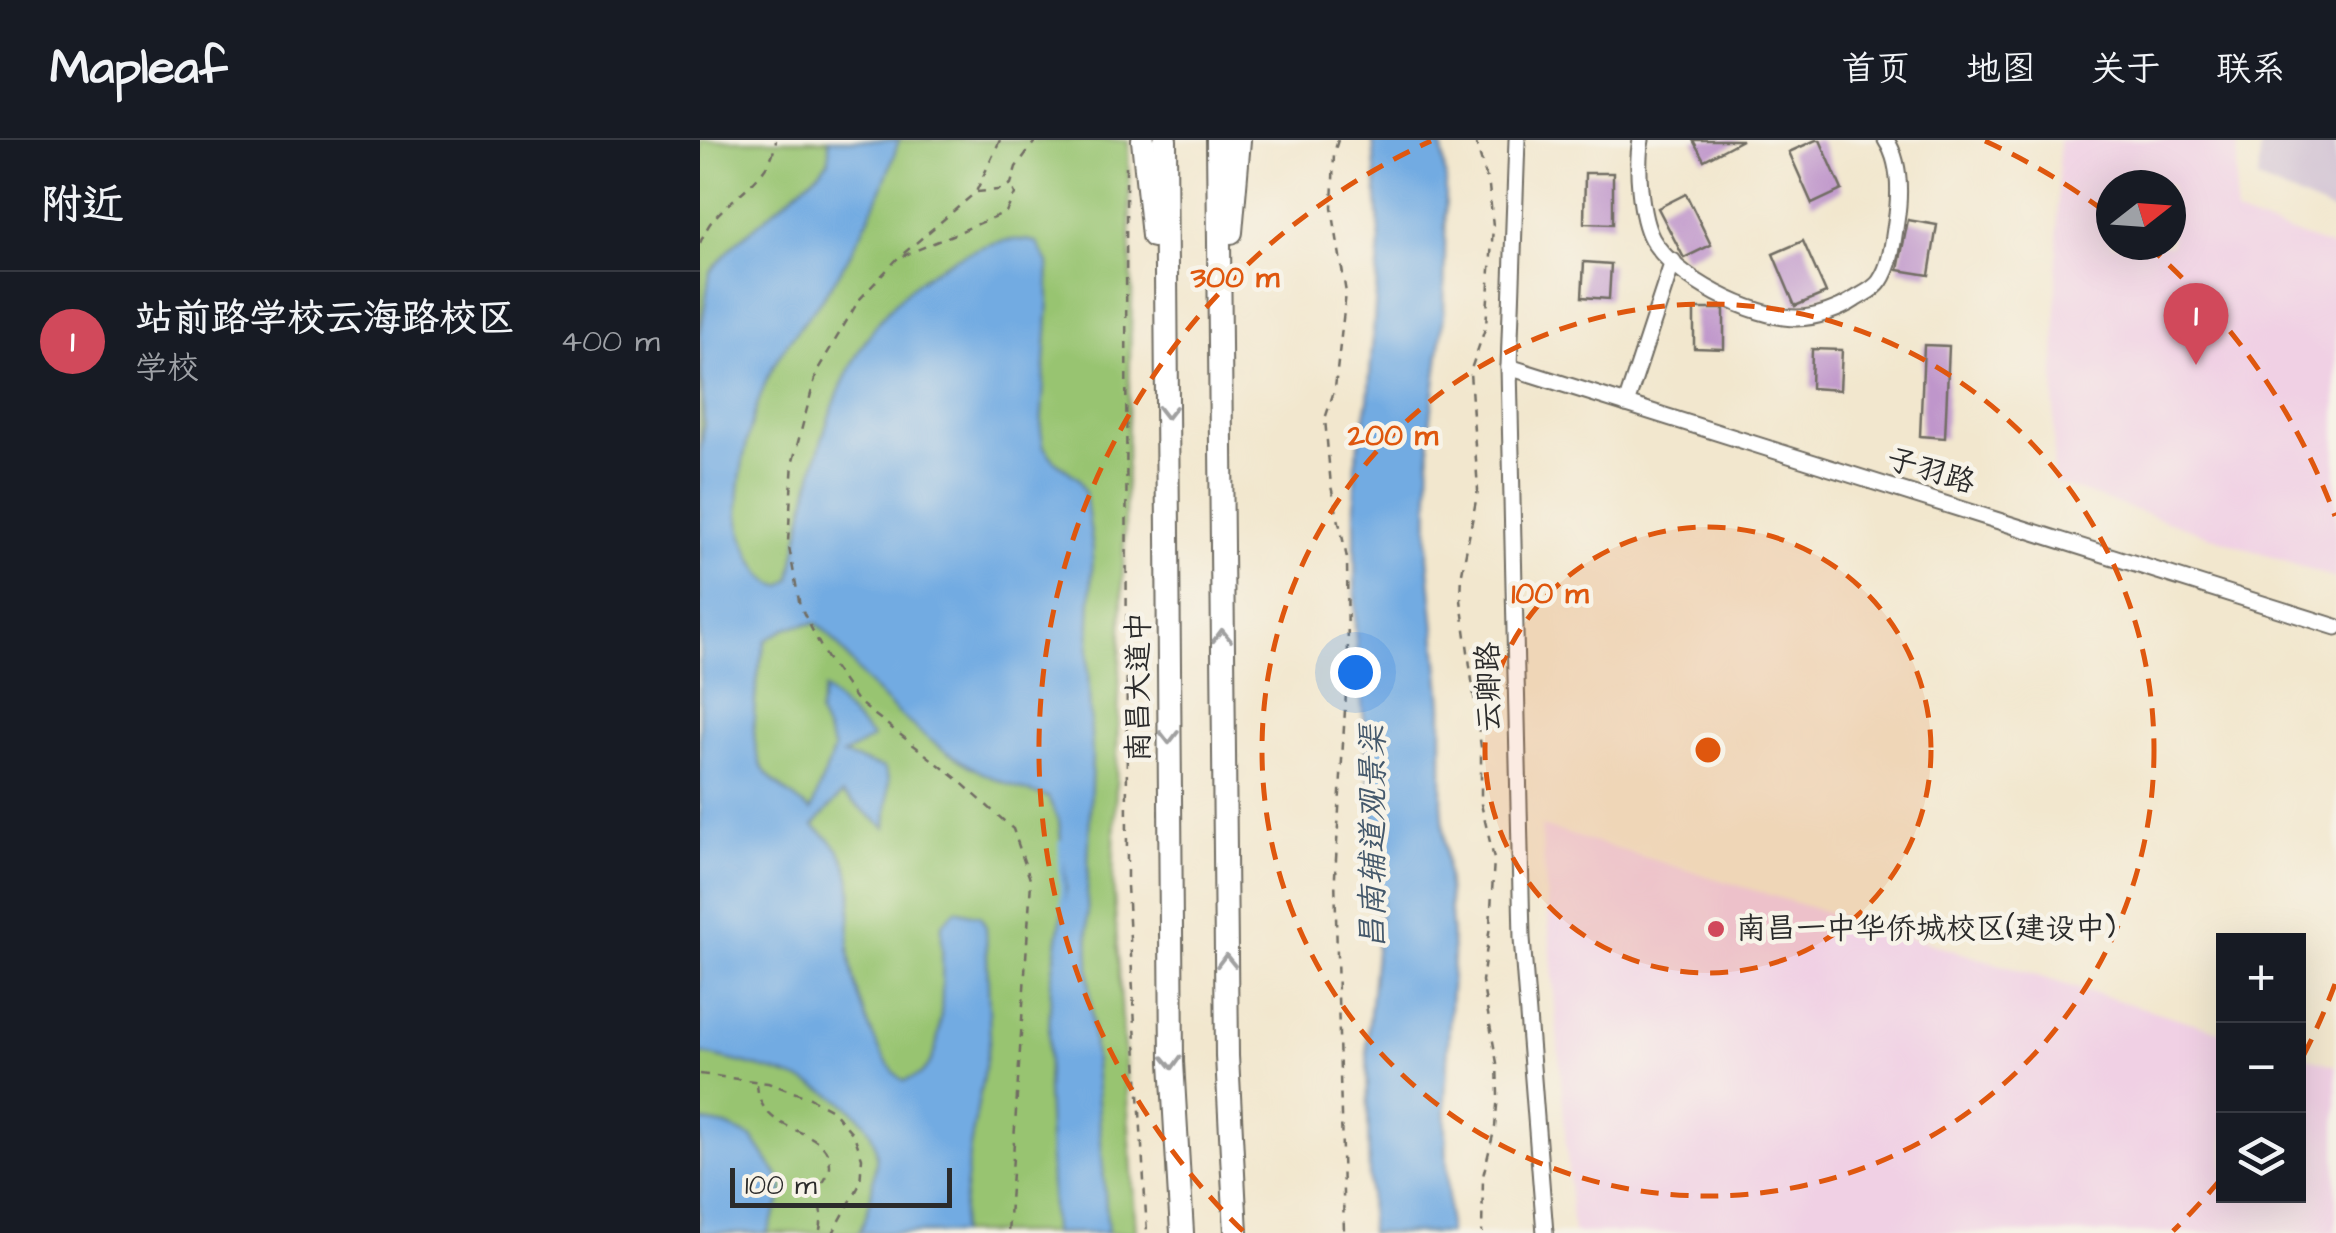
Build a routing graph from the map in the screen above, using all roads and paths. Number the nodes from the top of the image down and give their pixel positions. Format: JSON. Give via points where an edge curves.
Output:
{"nodes":[{"id":1,"x":776,"y":140,"type":"edge"},
{"id":2,"x":1000,"y":140,"type":"edge"},
{"id":3,"x":1036,"y":140,"type":"edge"},
{"id":4,"x":1143,"y":140,"type":"edge"},
{"id":5,"x":1165,"y":140,"type":"edge"},
{"id":6,"x":1218,"y":140,"type":"edge"},
{"id":7,"x":1239,"y":140,"type":"edge"},
{"id":8,"x":1338,"y":140,"type":"edge"},
{"id":9,"x":1475,"y":140,"type":"edge"},
{"id":10,"x":1517,"y":140,"type":"edge"},
{"id":11,"x":1641,"y":140,"type":"edge"},
{"id":12,"x":1886,"y":140,"type":"edge"},
{"id":13,"x":1126,"y":158,"type":"dead end"},
{"id":14,"x":1010,"y":184,"type":"junction"},
{"id":15,"x":976,"y":192,"type":"junction"},
{"id":16,"x":700,"y":243,"type":"edge"},
{"id":17,"x":897,"y":258,"type":"junction"},
{"id":18,"x":1674,"y":262,"type":"junction"},
{"id":19,"x":1167,"y":367,"type":"junction"},
{"id":20,"x":1509,"y":367,"type":"junction"},
{"id":21,"x":1218,"y":380,"type":"junction"},
{"id":22,"x":1626,"y":404,"type":"junction"},
{"id":23,"x":2336,"y":627,"type":"edge"},
{"id":24,"x":700,"y":1074,"type":"edge"},
{"id":25,"x":757,"y":1082,"type":"junction"},
{"id":26,"x":819,"y":1233,"type":"edge"},
{"id":27,"x":833,"y":1233,"type":"edge"},
{"id":28,"x":1008,"y":1233,"type":"edge"},
{"id":29,"x":1148,"y":1233,"type":"edge"},
{"id":30,"x":1182,"y":1233,"type":"edge"},
{"id":31,"x":1236,"y":1233,"type":"edge"},
{"id":32,"x":1344,"y":1233,"type":"edge"},
{"id":33,"x":1482,"y":1233,"type":"edge"},
{"id":34,"x":1545,"y":1233,"type":"edge"}],
"edges":[{"from":1,"to":16,"type":"path","via":[[760,175],[710,223]]},
{"from":2,"to":15,"type":"path"},
{"from":3,"to":14,"type":"path"},
{"from":4,"to":19,"type":"highway"},
{"from":5,"to":19,"type":"highway","name":"南昌大道中"},
{"from":6,"to":21,"type":"highway"},
{"from":7,"to":21,"type":"highway"},
{"from":8,"to":32,"type":"path","via":[[1332,208],[1346,293],[1325,419],[1347,558],[1335,876]]},
{"from":9,"to":33,"type":"path","via":[[1493,227],[1486,326],[1470,372],[1478,490],[1461,600],[1481,748],[1481,804],[1494,859],[1482,981],[1498,1095],[1483,1176]]},
{"from":10,"to":20,"type":"street","name":"云卿路"},
{"from":11,"to":18,"type":"street","via":[[1641,198],[1652,238]]},
{"from":12,"to":18,"type":"street","via":[[1900,200],[1891,255],[1879,284],[1841,308],[1797,318],[1742,306]]},
{"from":13,"to":29,"type":"path","via":[[1127,886]]},
{"from":14,"to":15,"type":"path"},
{"from":14,"to":17,"type":"path","via":[[1015,194],[1006,212]]},
{"from":15,"to":17,"type":"path"},
{"from":17,"to":28,"type":"path","via":[[859,300],[818,371],[793,461],[788,542],[800,606],[857,701],[1013,829],[1024,856],[1031,882]]},
{"from":18,"to":22,"type":"street"},
{"from":19,"to":30,"type":"highway","name":"南昌大道中","one_way":true,"via":[[1172,1062]]},
{"from":20,"to":22,"type":"street","name":"子羽路"},
{"from":20,"to":34,"type":"street","name":"云卿路","via":[[1522,938]]},
{"from":31,"to":21,"type":"highway","one_way":true,"via":[[1227,1056]]},
{"from":22,"to":23,"type":"street","name":"子羽路"},
{"from":24,"to":25,"type":"path"},
{"from":25,"to":26,"type":"path","via":[[769,1118],[801,1131],[825,1152],[830,1166],[818,1197]]},
{"from":25,"to":27,"type":"path","via":[[832,1110],[854,1135],[862,1158],[860,1184]]}]}
